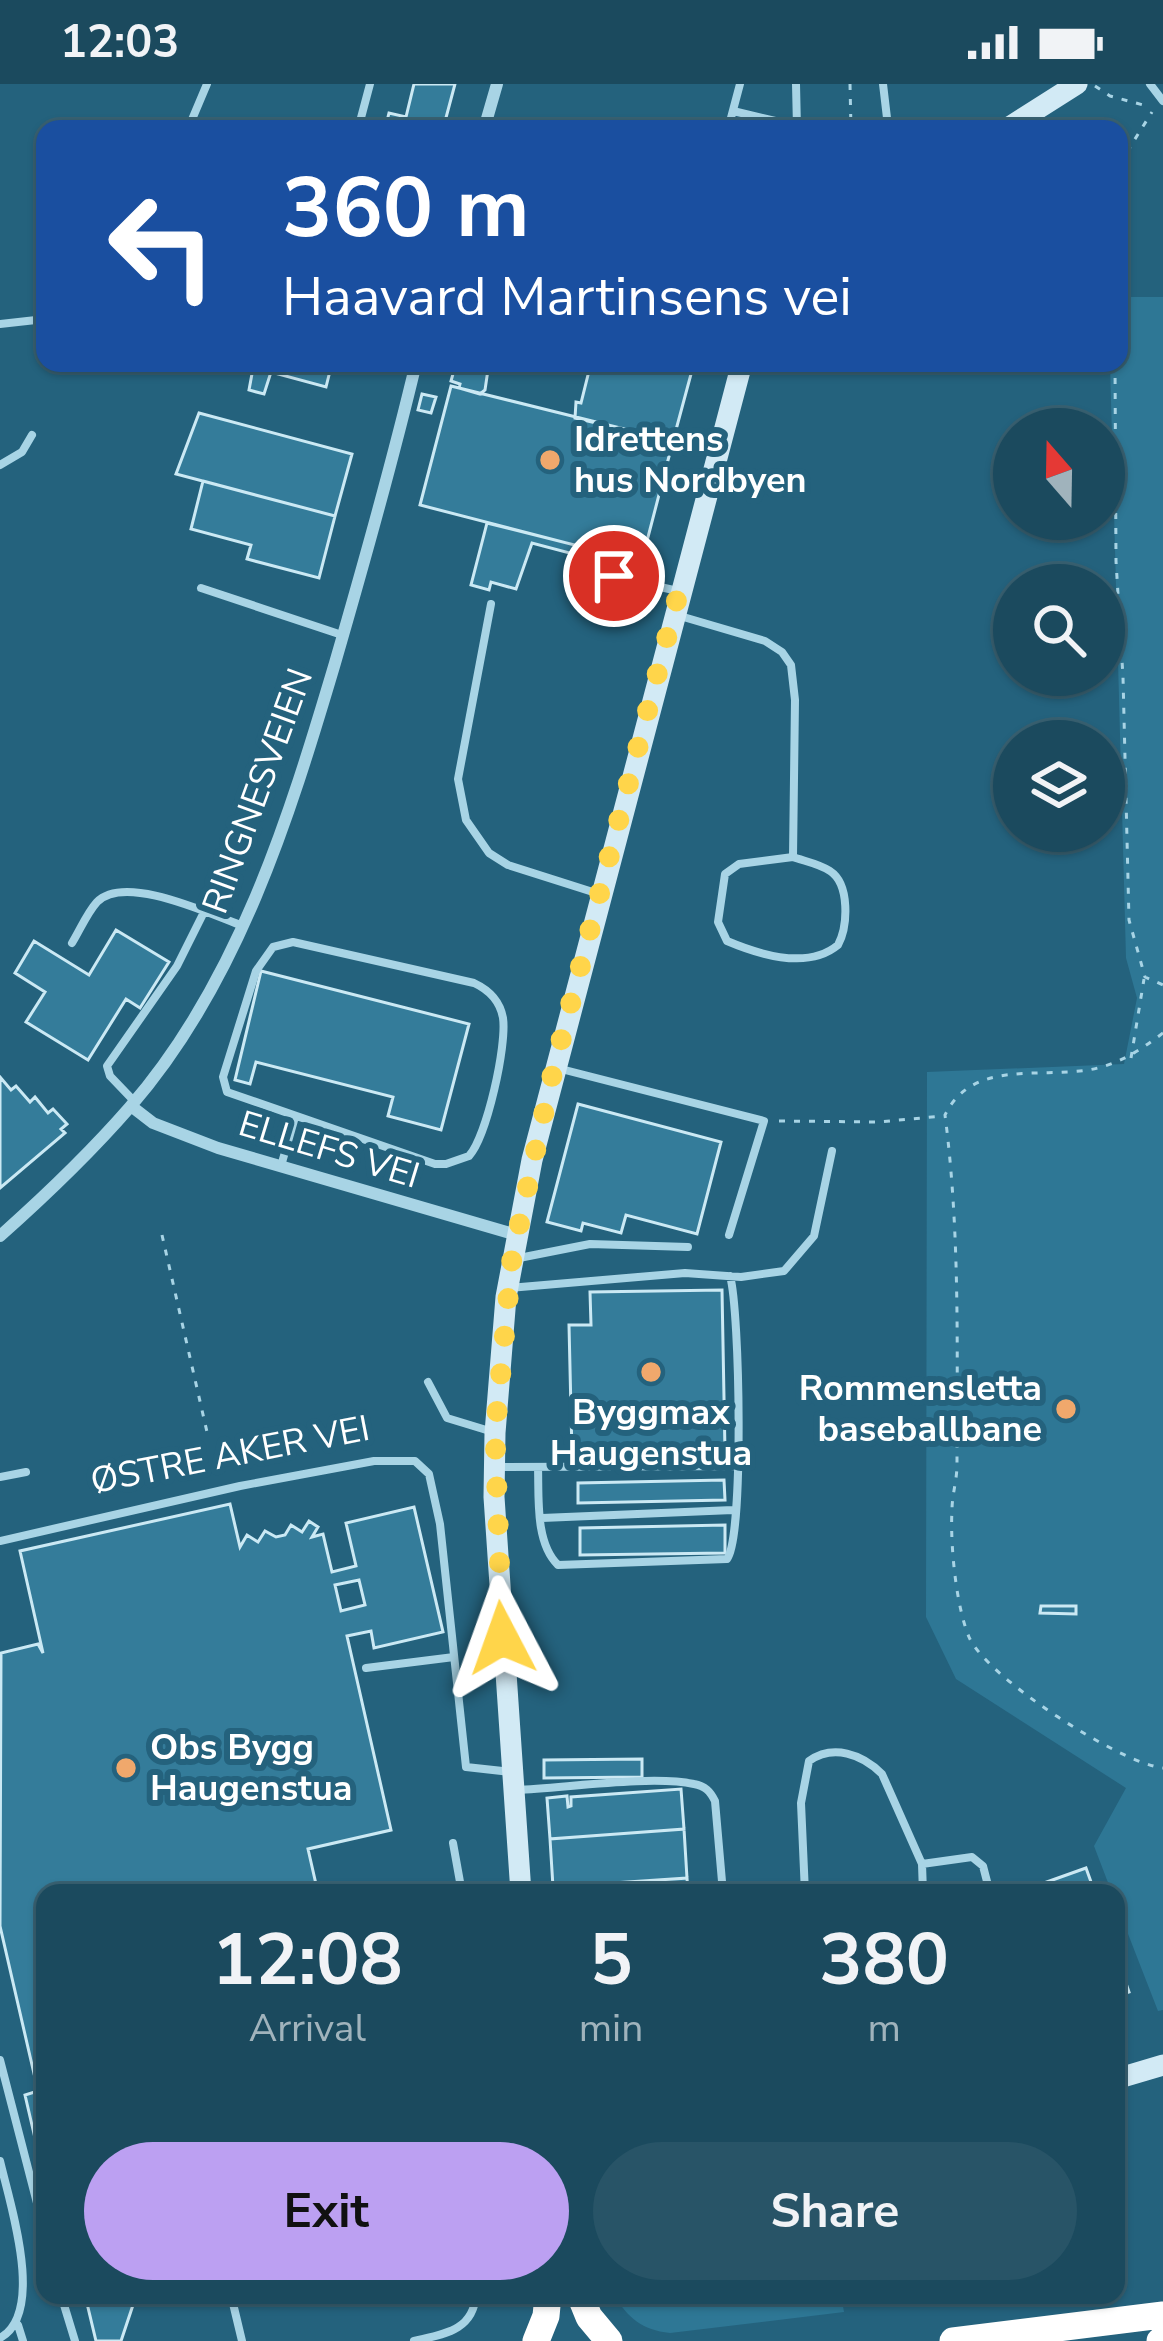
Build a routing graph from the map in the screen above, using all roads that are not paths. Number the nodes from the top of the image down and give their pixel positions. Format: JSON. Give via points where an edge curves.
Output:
{"nodes":[{"id":1,"x":207,"y":84,"type":"edge"},
{"id":2,"x":370,"y":84,"type":"edge"},
{"id":3,"x":497,"y":84,"type":"edge"},
{"id":4,"x":740,"y":84,"type":"edge"},
{"id":5,"x":796,"y":84,"type":"edge"},
{"id":6,"x":883,"y":84,"type":"edge"},
{"id":7,"x":1077,"y":84,"type":"edge"},
{"id":8,"x":1150,"y":84,"type":"edge"},
{"id":9,"x":1159,"y":104,"type":"edge"},
{"id":10,"x":733,"y":110,"type":"junction"},
{"id":11,"x":192,"y":120,"type":"edge"},
{"id":12,"x":360,"y":120,"type":"edge"},
{"id":13,"x":487,"y":120,"type":"edge"},
{"id":14,"x":730,"y":120,"type":"edge"},
{"id":15,"x":769,"y":120,"type":"edge"},
{"id":16,"x":797,"y":120,"type":"edge"},
{"id":17,"x":888,"y":120,"type":"edge"},
{"id":18,"x":1020,"y":120,"type":"edge"},
{"id":19,"x":36,"y":320,"type":"edge"},
{"id":20,"x":0,"y":324,"type":"edge"},
{"id":21,"x":414,"y":372,"type":"edge"},
{"id":22,"x":740,"y":372,"type":"edge"},
{"id":23,"x":32,"y":435,"type":"dead end"},
{"id":24,"x":0,"y":465,"type":"edge"},
{"id":25,"x":580,"y":568,"type":"dead end"},
{"id":26,"x":201,"y":588,"type":"dead end"},
{"id":27,"x":679,"y":591,"type":"junction"},
{"id":28,"x":491,"y":604,"type":"dead end"},
{"id":29,"x":673,"y":614,"type":"junction"},
{"id":30,"x":343,"y":635,"type":"junction"},
{"id":31,"x":793,"y":857,"type":"junction"},
{"id":32,"x":599,"y":894,"type":"junction"},
{"id":33,"x":204,"y":912,"type":"junction"},
{"id":34,"x":243,"y":926,"type":"junction"},
{"id":35,"x":72,"y":943,"type":"dead end"},
{"id":36,"x":554,"y":1067,"type":"junction"},
{"id":37,"x":133,"y":1104,"type":"junction"},
{"id":38,"x":295,"y":1118,"type":"junction"},
{"id":39,"x":832,"y":1151,"type":"dead end"},
{"id":40,"x":280,"y":1166,"type":"junction"},
{"id":41,"x":518,"y":1235,"type":"junction"},
{"id":42,"x":729,"y":1235,"type":"dead end"},
{"id":43,"x":0,"y":1236,"type":"edge"},
{"id":44,"x":688,"y":1247,"type":"dead end"},
{"id":45,"x":512,"y":1258,"type":"junction"},
{"id":46,"x":730,"y":1276,"type":"junction"},
{"id":47,"x":507,"y":1288,"type":"junction"},
{"id":48,"x":428,"y":1382,"type":"dead end"},
{"id":49,"x":495,"y":1433,"type":"junction"},
{"id":50,"x":738,"y":1466,"type":"junction"},
{"id":51,"x":538,"y":1467,"type":"junction"},
{"id":52,"x":495,"y":1468,"type":"junction"},
{"id":53,"x":26,"y":1472,"type":"dead end"},
{"id":54,"x":0,"y":1478,"type":"edge"},
{"id":55,"x":733,"y":1510,"type":"junction"},
{"id":56,"x":542,"y":1518,"type":"junction"},
{"id":57,"x":0,"y":1541,"type":"edge"},
{"id":58,"x":454,"y":1657,"type":"junction"},
{"id":59,"x":366,"y":1668,"type":"dead end"},
{"id":60,"x":513,"y":1781,"type":"junction"},
{"id":61,"x":453,"y":1843,"type":"dead end"},
{"id":62,"x":922,"y":1864,"type":"junction"},
{"id":63,"x":460,"y":1884,"type":"edge"},
{"id":64,"x":520,"y":1884,"type":"edge"},
{"id":65,"x":721,"y":1884,"type":"edge"},
{"id":66,"x":805,"y":1884,"type":"edge"},
{"id":67,"x":923,"y":1884,"type":"edge"},
{"id":68,"x":987,"y":1884,"type":"edge"},
{"id":69,"x":0,"y":2060,"type":"edge"},
{"id":70,"x":1163,"y":2065,"type":"edge"},
{"id":71,"x":1125,"y":2076,"type":"edge"},
{"id":72,"x":0,"y":2161,"type":"edge"},
{"id":73,"x":36,"y":2199,"type":"edge"},
{"id":74,"x":64,"y":2304,"type":"edge"},
{"id":75,"x":233,"y":2304,"type":"edge"},
{"id":76,"x":474,"y":2304,"type":"edge"},
{"id":77,"x":547,"y":2304,"type":"edge"},
{"id":78,"x":584,"y":2304,"type":"edge"},
{"id":79,"x":1163,"y":2315,"type":"edge"},
{"id":80,"x":18,"y":2324,"type":"junction"},
{"id":81,"x":0,"y":2338,"type":"edge"},
{"id":82,"x":23,"y":2341,"type":"edge"},
{"id":83,"x":75,"y":2341,"type":"edge"},
{"id":84,"x":242,"y":2341,"type":"edge"},
{"id":85,"x":414,"y":2341,"type":"edge"},
{"id":86,"x":536,"y":2341,"type":"edge"},
{"id":87,"x":609,"y":2341,"type":"edge"},
{"id":88,"x":952,"y":2341,"type":"edge"}],
"edges":[{"from":1,"to":11,"type":"lane"},
{"from":2,"to":12,"type":"lane"},
{"from":3,"to":13,"type":"street"},
{"from":4,"to":10,"type":"lane"},
{"from":5,"to":16,"type":"lane"},
{"from":6,"to":17,"type":"lane"},
{"from":7,"to":18,"type":"street"},
{"from":8,"to":9,"type":"lane"},
{"from":10,"to":14,"type":"lane"},
{"from":10,"to":15,"type":"lane"},
{"from":19,"to":20,"type":"lane"},
{"from":21,"to":30,"type":"street","name":"RINGNESVEIEN"},
{"from":22,"to":27,"type":"street"},
{"from":23,"to":24,"type":"lane"},
{"from":25,"to":27,"type":"lane"},
{"from":26,"to":30,"type":"lane"},
{"from":27,"to":29,"type":"street"},
{"from":28,"to":32,"type":"lane","via":[[458,779],[466,820],[508,865]]},
{"from":29,"to":31,"type":"lane","via":[[765,641],[791,665]]},
{"from":29,"to":32,"type":"street"},
{"from":30,"to":34,"type":"street","name":"RINGNESVEIEN","via":[[304,767]]},
{"from":31,"to":31,"type":"lane","via":[[838,880],[846,912],[838,945],[814,958],[756,954],[727,941],[718,922],[724,874],[739,864]]},
{"from":32,"to":36,"type":"street"},
{"from":33,"to":34,"type":"lane"},
{"from":33,"to":35,"type":"lane","via":[[119,892],[97,902]]},
{"from":33,"to":37,"type":"lane","via":[[107,1066]]},
{"from":34,"to":37,"type":"street","name":"RINGNESVEIEN"},
{"from":36,"to":41,"type":"street"},
{"from":36,"to":42,"type":"lane","via":[[764,1121]]},
{"from":37,"to":40,"type":"street","name":"ELLEFS VEI","via":[[178,1135]]},
{"from":37,"to":43,"type":"street","name":"RINGNESVEIEN"},
{"from":38,"to":38,"type":"lane","via":[[223,1086],[256,971],[273,946],[293,942],[474,983],[500,1008],[488,1111],[470,1156],[435,1163]]},
{"from":38,"to":40,"type":"lane"},
{"from":39,"to":46,"type":"lane","via":[[820,1217],[802,1253],[774,1275]]},
{"from":40,"to":41,"type":"street","name":"ELLEFS VEI"},
{"from":41,"to":45,"type":"street"},
{"from":44,"to":45,"type":"lane","via":[[590,1244]]},
{"from":45,"to":47,"type":"street"},
{"from":46,"to":47,"type":"lane"},
{"from":46,"to":50,"type":"lane"},
{"from":47,"to":49,"type":"street"},
{"from":48,"to":49,"type":"lane","via":[[447,1418]]},
{"from":49,"to":52,"type":"street"},
{"from":50,"to":51,"type":"lane"},
{"from":50,"to":55,"type":"lane"},
{"from":51,"to":52,"type":"lane"},
{"from":51,"to":56,"type":"lane"},
{"from":52,"to":60,"type":"street"},
{"from":53,"to":54,"type":"lane"},
{"from":55,"to":56,"type":"lane"},
{"from":55,"to":56,"type":"lane","via":[[734,1547],[721,1562],[565,1567],[551,1558]]},
{"from":57,"to":58,"type":"lane","name":"ØSTRE AKER VEI","via":[[262,1482],[415,1461],[429,1474],[440,1523]]},
{"from":58,"to":59,"type":"lane"},
{"from":58,"to":60,"type":"lane","name":"ØSTRE AKER VEI","via":[[466,1767]]},
{"from":60,"to":64,"type":"street"},
{"from":60,"to":65,"type":"lane","via":[[710,1790]]},
{"from":61,"to":63,"type":"lane"},
{"from":62,"to":66,"type":"lane","via":[[881,1774],[853,1755],[820,1753],[809,1761],[801,1804]]},
{"from":62,"to":67,"type":"lane"},
{"from":62,"to":68,"type":"lane","via":[[972,1857]]},
{"from":69,"to":73,"type":"lane"},
{"from":70,"to":71,"type":"street"},
{"from":72,"to":80,"type":"lane","via":[[24,2289]]},
{"from":74,"to":83,"type":"lane"},
{"from":75,"to":84,"type":"lane"},
{"from":76,"to":85,"type":"lane","via":[[462,2327]]},
{"from":77,"to":86,"type":"highway"},
{"from":78,"to":87,"type":"highway"},
{"from":79,"to":88,"type":"highway"},
{"from":80,"to":81,"type":"lane"},
{"from":80,"to":82,"type":"lane"}]}
